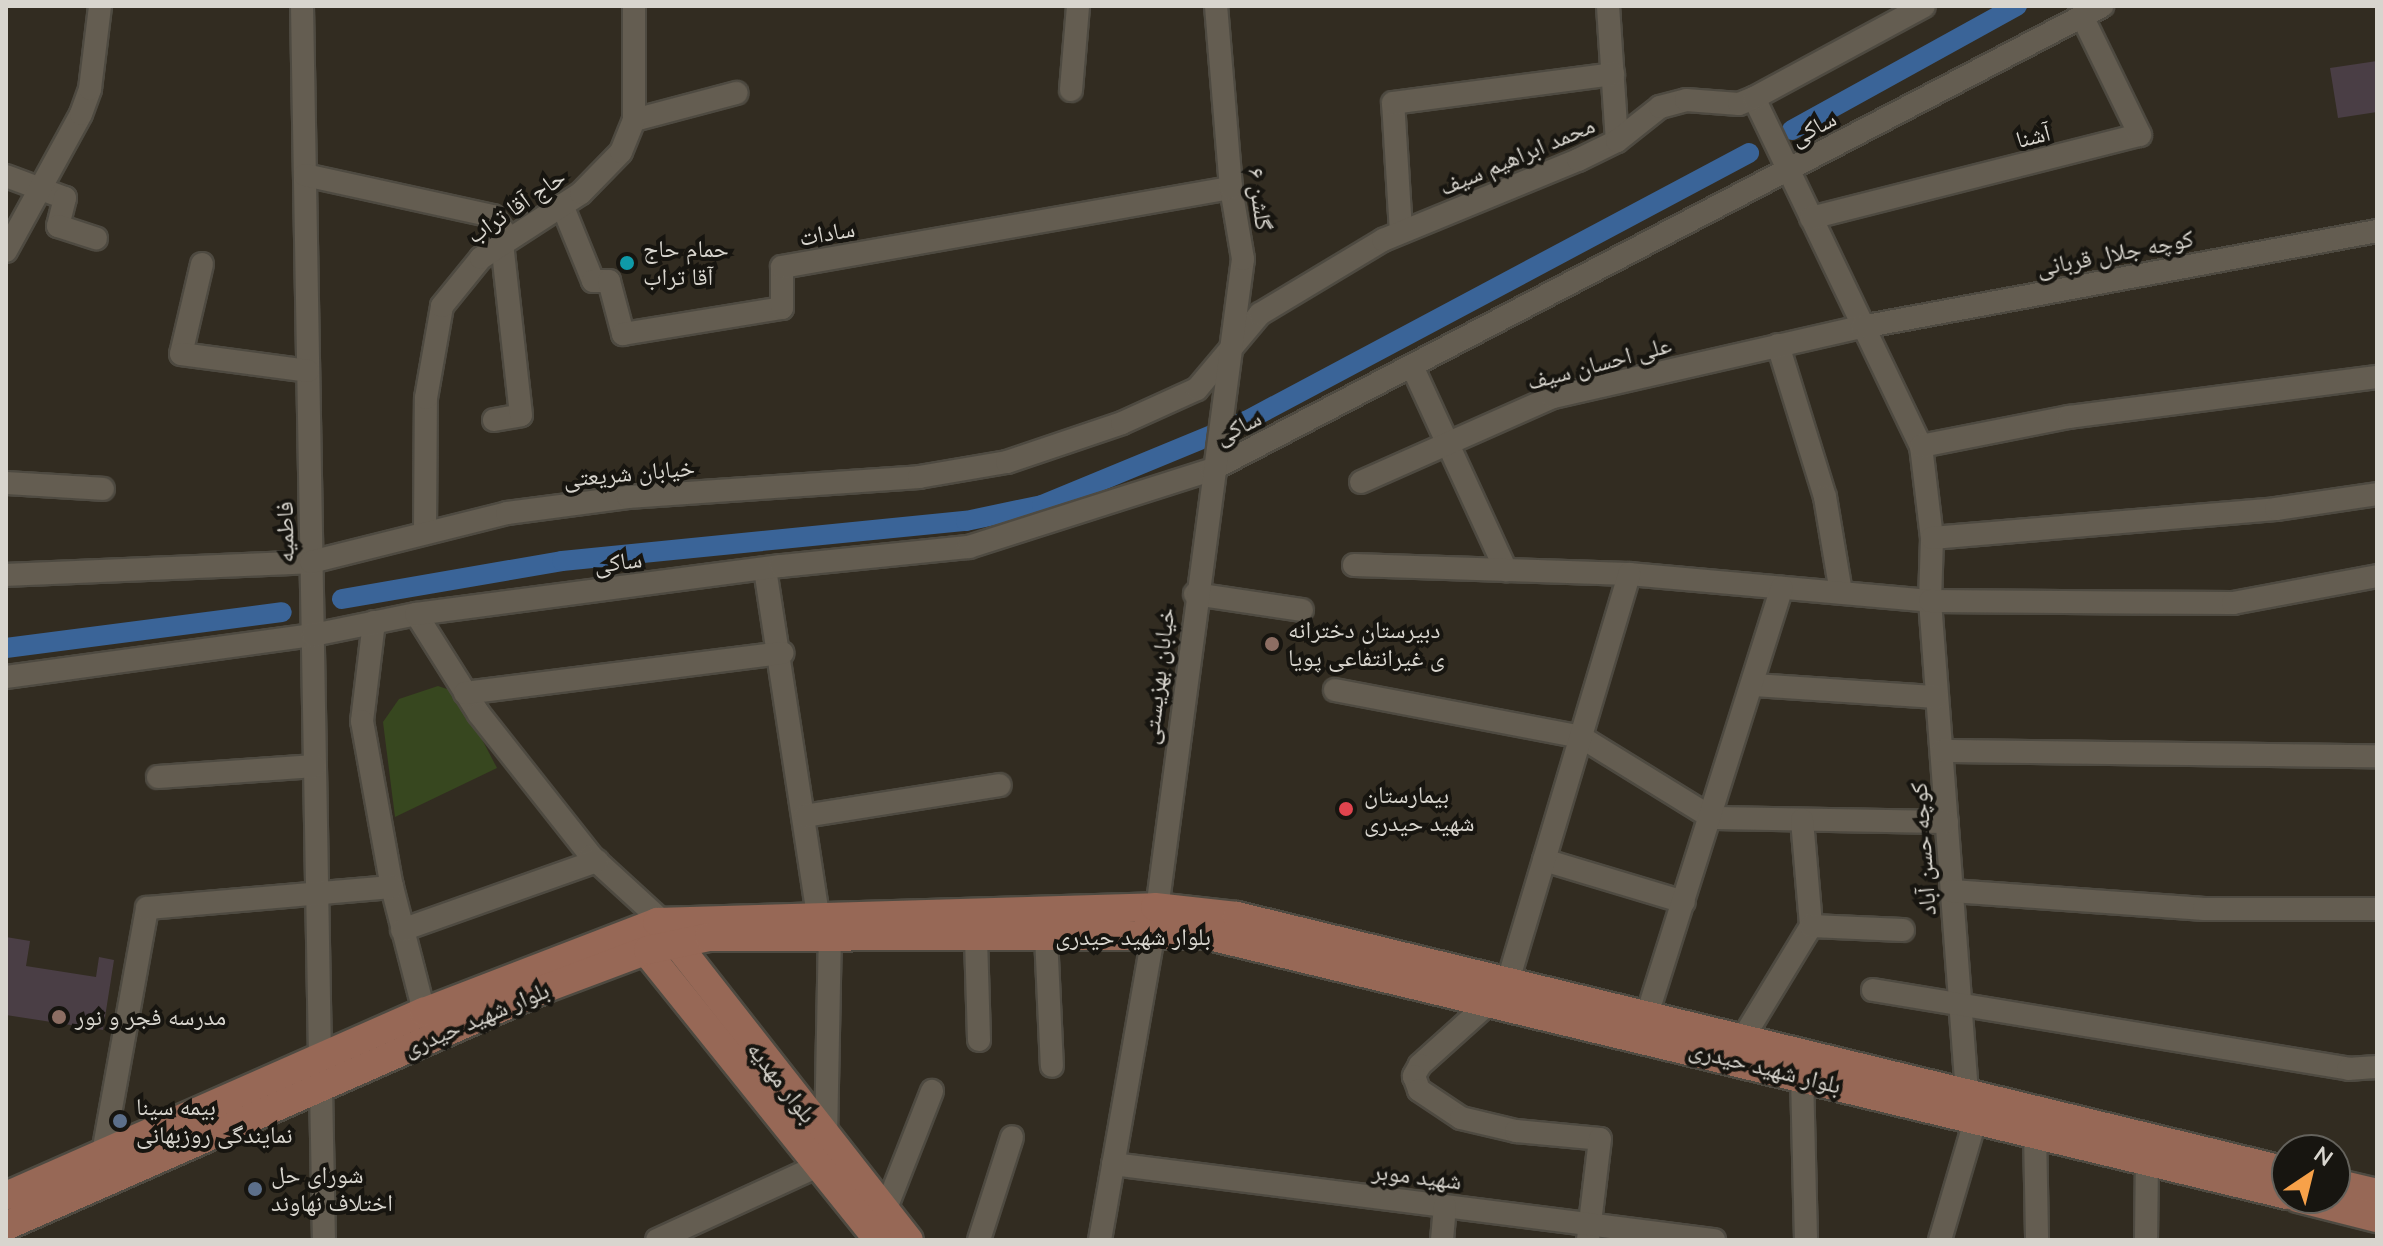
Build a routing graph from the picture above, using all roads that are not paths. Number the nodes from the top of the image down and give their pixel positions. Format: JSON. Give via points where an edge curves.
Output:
{"nodes":[{"id":1,"x":100,"y":6,"type":"edge"},
{"id":2,"x":302,"y":6,"type":"edge"},
{"id":3,"x":634,"y":6,"type":"edge"},
{"id":4,"x":1078,"y":6,"type":"edge"},
{"id":5,"x":1210,"y":6,"type":"edge"},
{"id":6,"x":1216,"y":6,"type":"edge"},
{"id":7,"x":1608,"y":6,"type":"edge"},
{"id":8,"x":1924,"y":6,"type":"edge"},
{"id":9,"x":2092,"y":11,"type":"edge"},
{"id":10,"x":1613,"y":74,"type":"junction"},
{"id":11,"x":1071,"y":90,"type":"dead end"},
{"id":12,"x":736,"y":93,"type":"dead end"},
{"id":13,"x":1754,"y":98,"type":"junction"},
{"id":14,"x":634,"y":120,"type":"junction"},
{"id":15,"x":1617,"y":141,"type":"junction"},
{"id":16,"x":1788,"y":170,"type":"junction"},
{"id":17,"x":305,"y":175,"type":"junction"},
{"id":18,"x":6,"y":176,"type":"edge"},
{"id":19,"x":1231,"y":188,"type":"junction"},
{"id":20,"x":42,"y":189,"type":"junction"},
{"id":21,"x":562,"y":205,"type":"junction"},
{"id":22,"x":1811,"y":218,"type":"junction"},
{"id":23,"x":2377,"y":231,"type":"edge"},
{"id":24,"x":1401,"y":232,"type":"junction"},
{"id":25,"x":96,"y":238,"type":"dead end"},
{"id":26,"x":506,"y":242,"type":"junction"},
{"id":27,"x":6,"y":251,"type":"edge"},
{"id":28,"x":202,"y":264,"type":"dead end"},
{"id":29,"x":1862,"y":327,"type":"junction"},
{"id":30,"x":1778,"y":345,"type":"junction"},
{"id":31,"x":1229,"y":349,"type":"junction"},
{"id":32,"x":1412,"y":366,"type":"junction"},
{"id":33,"x":308,"y":371,"type":"junction"},
{"id":34,"x":2377,"y":377,"type":"edge"},
{"id":35,"x":1222,"y":398,"type":"joint"},
{"id":36,"x":494,"y":420,"type":"dead end"},
{"id":37,"x":1448,"y":443,"type":"junction"},
{"id":38,"x":1921,"y":446,"type":"junction"},
{"id":39,"x":1213,"y":462,"type":"junction"},
{"id":40,"x":1361,"y":482,"type":"dead end"},
{"id":41,"x":6,"y":483,"type":"edge"},
{"id":42,"x":103,"y":489,"type":"dead end"},
{"id":43,"x":2377,"y":494,"type":"edge"},
{"id":44,"x":425,"y":530,"type":"junction"},
{"id":45,"x":1932,"y":538,"type":"junction"},
{"id":46,"x":311,"y":562,"type":"junction"},
{"id":47,"x":1354,"y":565,"type":"dead end"},
{"id":48,"x":765,"y":569,"type":"junction"},
{"id":49,"x":1506,"y":570,"type":"junction"},
{"id":50,"x":1629,"y":574,"type":"junction"},
{"id":51,"x":2377,"y":576,"type":"edge"},
{"id":52,"x":7,"y":580,"type":"edge"},
{"id":53,"x":1782,"y":588,"type":"junction"},
{"id":54,"x":1841,"y":593,"type":"junction"},
{"id":55,"x":1195,"y":594,"type":"junction"},
{"id":56,"x":1930,"y":601,"type":"junction"},
{"id":57,"x":1302,"y":610,"type":"dead end"},
{"id":58,"x":416,"y":614,"type":"junction"},
{"id":59,"x":374,"y":622,"type":"junction"},
{"id":60,"x":313,"y":635,"type":"junction"},
{"id":61,"x":782,"y":653,"type":"junction"},
{"id":62,"x":6,"y":677,"type":"edge"},
{"id":63,"x":1754,"y":685,"type":"junction"},
{"id":64,"x":1335,"y":690,"type":"dead end"},
{"id":65,"x":465,"y":693,"type":"junction"},
{"id":66,"x":1937,"y":697,"type":"junction"},
{"id":67,"x":1581,"y":737,"type":"junction"},
{"id":68,"x":1942,"y":751,"type":"junction"},
{"id":69,"x":2377,"y":756,"type":"edge"},
{"id":70,"x":315,"y":766,"type":"junction"},
{"id":71,"x":158,"y":777,"type":"dead end"},
{"id":72,"x":1000,"y":785,"type":"dead end"},
{"id":73,"x":805,"y":816,"type":"junction"},
{"id":74,"x":1712,"y":818,"type":"junction"},
{"id":75,"x":1802,"y":820,"type":"junction"},
{"id":76,"x":1947,"y":822,"type":"junction"},
{"id":77,"x":1544,"y":860,"type":"junction"},
{"id":78,"x":597,"y":861,"type":"junction"},
{"id":79,"x":392,"y":887,"type":"junction"},
{"id":80,"x":1952,"y":891,"type":"junction"},
{"id":81,"x":317,"y":892,"type":"junction"},
{"id":82,"x":1684,"y":902,"type":"junction"},
{"id":83,"x":2377,"y":909,"type":"edge"},
{"id":84,"x":1154,"y":919,"type":"junction"},
{"id":85,"x":824,"y":926,"type":"junction"},
{"id":86,"x":1811,"y":926,"type":"junction"},
{"id":87,"x":402,"y":930,"type":"junction"},
{"id":88,"x":1903,"y":930,"type":"dead end"},
{"id":89,"x":652,"y":936,"type":"junction"},
{"id":90,"x":1046,"y":936,"type":"junction"},
{"id":91,"x":976,"y":938,"type":"junction"},
{"id":92,"x":1873,"y":990,"type":"dead end"},
{"id":93,"x":1500,"y":991,"type":"junction"},
{"id":94,"x":1961,"y":1007,"type":"junction"},
{"id":95,"x":424,"y":1012,"type":"junction"},
{"id":96,"x":1647,"y":1015,"type":"junction"},
{"id":97,"x":1743,"y":1038,"type":"junction"},
{"id":98,"x":979,"y":1040,"type":"dead end"},
{"id":99,"x":320,"y":1058,"type":"junction"},
{"id":100,"x":1052,"y":1066,"type":"dead end"},
{"id":101,"x":2377,"y":1067,"type":"edge"},
{"id":102,"x":2348,"y":1069,"type":"junction"},
{"id":103,"x":1802,"y":1076,"type":"junction"},
{"id":104,"x":2377,"y":1078,"type":"edge"},
{"id":105,"x":321,"y":1087,"type":"junction"},
{"id":106,"x":932,"y":1091,"type":"dead end"},
{"id":107,"x":1969,"y":1108,"type":"junction"},
{"id":108,"x":2035,"y":1132,"type":"junction"},
{"id":109,"x":1012,"y":1137,"type":"dead end"},
{"id":110,"x":826,"y":1138,"type":"junction"},
{"id":111,"x":103,"y":1153,"type":"junction"},
{"id":112,"x":2147,"y":1160,"type":"junction"},
{"id":113,"x":1113,"y":1164,"type":"junction"},
{"id":114,"x":818,"y":1166,"type":"junction"},
{"id":115,"x":2271,"y":1168,"type":"edge"},
{"id":116,"x":2351,"y":1187,"type":"edge"},
{"id":117,"x":2271,"y":1191,"type":"edge"},
{"id":118,"x":2377,"y":1193,"type":"edge"},
{"id":119,"x":6,"y":1196,"type":"edge"},
{"id":120,"x":1445,"y":1206,"type":"junction"},
{"id":121,"x":885,"y":1211,"type":"junction"},
{"id":122,"x":2351,"y":1211,"type":"edge"},
{"id":123,"x":2377,"y":1218,"type":"edge"},
{"id":124,"x":6,"y":1226,"type":"edge"},
{"id":125,"x":1589,"y":1232,"type":"edge"},
{"id":126,"x":324,"y":1240,"type":"edge"},
{"id":127,"x":657,"y":1240,"type":"edge"},
{"id":128,"x":878,"y":1240,"type":"edge"},
{"id":129,"x":909,"y":1240,"type":"edge"},
{"id":130,"x":979,"y":1240,"type":"edge"},
{"id":131,"x":1100,"y":1240,"type":"edge"},
{"id":132,"x":1442,"y":1240,"type":"edge"},
{"id":133,"x":1714,"y":1240,"type":"edge"},
{"id":134,"x":1806,"y":1240,"type":"edge"},
{"id":135,"x":1940,"y":1240,"type":"edge"},
{"id":136,"x":2037,"y":1240,"type":"edge"},
{"id":137,"x":2146,"y":1240,"type":"edge"}],
"edges":[{"from":1,"to":20,"type":"street","via":[[90,89],[69,143]]},
{"from":2,"to":17,"type":"street","name":"فاطمیه"},
{"from":3,"to":14,"type":"street"},
{"from":4,"to":11,"type":"street"},
{"from":5,"to":6,"type":"street"},
{"from":6,"to":19,"type":"street","name":"گلشن ۶"},
{"from":7,"to":10,"type":"street"},
{"from":8,"to":13,"type":"street","name":"محمد ابراهیم سیف"},
{"from":9,"to":16,"type":"street","name":"ساکی"},
{"from":9,"to":22,"type":"street","name":"آشنا","via":[[2140,135]]},
{"from":10,"to":15,"type":"street"},
{"from":10,"to":24,"type":"street","via":[[1393,103]]},
{"from":12,"to":14,"type":"street"},
{"from":13,"to":15,"type":"street","name":"محمد ابراهیم سیف","via":[[1739,104],[1686,100],[1660,107]]},
{"from":13,"to":16,"type":"street","name":"کوچه حسن آباد"},
{"from":14,"to":21,"type":"street","name":"حاج آقا تراب","via":[[605,174]]},
{"from":15,"to":24,"type":"street","name":"محمد ابراهیم سیف"},
{"from":16,"to":22,"type":"street","name":"کوچه حسن آباد"},
{"from":16,"to":32,"type":"street","name":"ساکی"},
{"from":17,"to":26,"type":"street","via":[[493,216]]},
{"from":17,"to":33,"type":"street","name":"فاطمیه"},
{"from":18,"to":20,"type":"street"},
{"from":19,"to":21,"type":"street","name":"سادات","via":[[782,267],[782,308],[623,334],[609,281],[593,281]]},
{"from":19,"to":31,"type":"street","name":"گلشن ۶","via":[[1243,259]]},
{"from":20,"to":25,"type":"street","via":[[65,198],[58,226]]},
{"from":20,"to":27,"type":"street"},
{"from":21,"to":26,"type":"street","name":"حاج آقا تراب"},
{"from":22,"to":29,"type":"street","name":"کوچه حسن آباد"},
{"from":23,"to":29,"type":"street","name":"کوچه جلال قربانی"},
{"from":24,"to":31,"type":"street","name":"محمد ابراهیم سیف","via":[[1321,273],[1260,314]]},
{"from":26,"to":36,"type":"street","via":[[521,415]]},
{"from":26,"to":44,"type":"street","name":"حاج آقا تراب","via":[[458,281],[434,333],[426,398]]},
{"from":28,"to":33,"type":"street","via":[[181,354]]},
{"from":29,"to":30,"type":"street","name":"علی احسان سیف"},
{"from":29,"to":38,"type":"street","name":"کوچه حسن آباد"},
{"from":30,"to":37,"type":"street","name":"علی احسان سیف","via":[[1553,397]]},
{"from":30,"to":54,"type":"street","via":[[1825,497]]},
{"from":31,"to":35,"type":"street","name":"گلشن ۶"},
{"from":31,"to":44,"type":"street","name":"خیابان شریعتی","via":[[1197,389],[1122,423],[1007,462],[919,477],[628,497]]},
{"from":32,"to":37,"type":"street"},
{"from":32,"to":39,"type":"street","name":"ساکی"},
{"from":33,"to":46,"type":"street","name":"فاطمیه"},
{"from":34,"to":38,"type":"street","via":[[2069,417]]},
{"from":35,"to":39,"type":"street","name":"خیابان بهزیستی"},
{"from":37,"to":40,"type":"street","name":"علی احسان سیف"},
{"from":37,"to":49,"type":"street"},
{"from":38,"to":45,"type":"street","name":"کوچه حسن آباد"},
{"from":39,"to":48,"type":"street","name":"ساکی","via":[[969,547]]},
{"from":39,"to":55,"type":"street","name":"خیابان بهزیستی"},
{"from":41,"to":42,"type":"street"},
{"from":43,"to":45,"type":"street","via":[[2276,509]]},
{"from":44,"to":46,"type":"street","name":"خیابان شریعتی"},
{"from":45,"to":56,"type":"street","name":"کوچه حسن آباد"},
{"from":46,"to":52,"type":"street","name":"خیابان شریعتی"},
{"from":46,"to":60,"type":"street","name":"فاطمیه"},
{"from":47,"to":49,"type":"street"},
{"from":48,"to":58,"type":"street","name":"ساکی"},
{"from":48,"to":61,"type":"street"},
{"from":49,"to":50,"type":"street"},
{"from":50,"to":53,"type":"street"},
{"from":50,"to":67,"type":"street"},
{"from":51,"to":56,"type":"street","via":[[2233,603]]},
{"from":53,"to":54,"type":"street"},
{"from":53,"to":63,"type":"street"},
{"from":54,"to":56,"type":"street"},
{"from":55,"to":57,"type":"street"},
{"from":55,"to":84,"type":"street","name":"خیابان بهزیستی"},
{"from":56,"to":66,"type":"street","name":"کوچه حسن آباد"},
{"from":58,"to":59,"type":"street","name":"ساکی"},
{"from":58,"to":65,"type":"street"},
{"from":59,"to":60,"type":"street","name":"ساکی"},
{"from":59,"to":79,"type":"street","via":[[362,721]]},
{"from":60,"to":62,"type":"street","name":"ساکی"},
{"from":60,"to":70,"type":"street","name":"فاطمیه"},
{"from":61,"to":65,"type":"street"},
{"from":61,"to":73,"type":"street"},
{"from":63,"to":66,"type":"street"},
{"from":63,"to":74,"type":"street"},
{"from":64,"to":67,"type":"street"},
{"from":65,"to":78,"type":"street"},
{"from":66,"to":68,"type":"street","name":"کوچه حسن آباد"},
{"from":67,"to":74,"type":"street"},
{"from":67,"to":77,"type":"street"},
{"from":68,"to":69,"type":"street"},
{"from":68,"to":76,"type":"street","name":"کوچه حسن آباد"},
{"from":70,"to":71,"type":"street"},
{"from":70,"to":81,"type":"street","name":"فاطمیه"},
{"from":72,"to":73,"type":"street"},
{"from":73,"to":85,"type":"street"},
{"from":74,"to":75,"type":"street"},
{"from":74,"to":82,"type":"street"},
{"from":75,"to":76,"type":"street"},
{"from":75,"to":86,"type":"street"},
{"from":76,"to":80,"type":"street","name":"کوچه حسن آباد"},
{"from":77,"to":82,"type":"street"},
{"from":77,"to":93,"type":"street"},
{"from":78,"to":87,"type":"street"},
{"from":78,"to":89,"type":"street"},
{"from":79,"to":81,"type":"street"},
{"from":79,"to":87,"type":"street"},
{"from":80,"to":83,"type":"street","via":[[2204,909]]},
{"from":80,"to":94,"type":"street","name":"کوچه حسن آباد"},
{"from":81,"to":99,"type":"street","name":"فاطمیه"},
{"from":81,"to":111,"type":"street","via":[[147,908]]},
{"from":82,"to":96,"type":"street"},
{"from":84,"to":85,"type":"main road","name":"بلوار شهید حیدری"},
{"from":84,"to":90,"type":"main road","name":"بلوار شهید حیدری"},
{"from":84,"to":93,"type":"main road","name":"بلوار شهید حیدری","via":[[1235,940]]},
{"from":84,"to":113,"type":"street","name":"خیابان بهزیستی"},
{"from":85,"to":89,"type":"main road","name":"بلوار شهید حیدری","via":[[709,937]]},
{"from":85,"to":91,"type":"main road","name":"بلوار شهید حیدری"},
{"from":85,"to":110,"type":"street"},
{"from":86,"to":88,"type":"street"},
{"from":86,"to":97,"type":"street"},
{"from":87,"to":95,"type":"street"},
{"from":89,"to":95,"type":"main road","name":"بلوار شهید حیدری"},
{"from":89,"to":105,"type":"main road","name":"بلوار شهید حیدری"},
{"from":89,"to":110,"type":"main road","name":"بلوار مهدیه"},
{"from":89,"to":114,"type":"main road","name":"بلوار مهدیه"},
{"from":90,"to":91,"type":"main road","name":"بلوار شهید حیدری"},
{"from":90,"to":100,"type":"street"},
{"from":91,"to":98,"type":"street"},
{"from":92,"to":94,"type":"street"},
{"from":93,"to":96,"type":"main road","name":"بلوار شهید حیدری"},
{"from":93,"to":103,"type":"main road","name":"بلوار شهید حیدری"},
{"from":93,"to":125,"type":"street","via":[[1420,1065],[1414,1076],[1419,1090],[1461,1118],[1516,1131],[1600,1139]]},
{"from":94,"to":102,"type":"street"},
{"from":94,"to":107,"type":"street","name":"کوچه حسن آباد"},
{"from":95,"to":99,"type":"main road","name":"بلوار شهید حیدری"},
{"from":96,"to":97,"type":"main road","name":"بلوار شهید حیدری"},
{"from":97,"to":107,"type":"main road","name":"بلوار شهید حیدری"},
{"from":99,"to":105,"type":"main road"},
{"from":99,"to":111,"type":"main road","name":"بلوار شهید حیدری"},
{"from":101,"to":102,"type":"street"},
{"from":102,"to":104,"type":"street"},
{"from":103,"to":107,"type":"main road","name":"بلوار شهید حیدری"},
{"from":103,"to":134,"type":"street"},
{"from":105,"to":124,"type":"main road","name":"بلوار شهید حیدری"},
{"from":105,"to":126,"type":"street"},
{"from":106,"to":121,"type":"street"},
{"from":107,"to":108,"type":"main road","name":"بلوار شهید حیدری"},
{"from":107,"to":115,"type":"main road","name":"بلوار شهید حیدری"},
{"from":107,"to":135,"type":"street"},
{"from":108,"to":112,"type":"main road","name":"بلوار شهید حیدری"},
{"from":108,"to":136,"type":"street"},
{"from":109,"to":130,"type":"street"},
{"from":110,"to":121,"type":"main road","name":"بلوار مهدیه"},
{"from":111,"to":119,"type":"main road","name":"بلوار شهید حیدری"},
{"from":112,"to":117,"type":"main road","name":"بلوار شهید حیدری"},
{"from":112,"to":137,"type":"street"},
{"from":113,"to":120,"type":"street","name":"شهید موبر"},
{"from":113,"to":131,"type":"street","name":"خیابان بهزیستی"},
{"from":114,"to":127,"type":"street"},
{"from":114,"to":128,"type":"main road","name":"بلوار مهدیه"},
{"from":116,"to":118,"type":"main road"},
{"from":120,"to":125,"type":"street","name":"شهید موبر"},
{"from":120,"to":132,"type":"street"},
{"from":121,"to":129,"type":"main road","name":"بلوار مهدیه"},
{"from":122,"to":123,"type":"main road"},
{"from":125,"to":133,"type":"street","name":"شهید موبر"}]}
